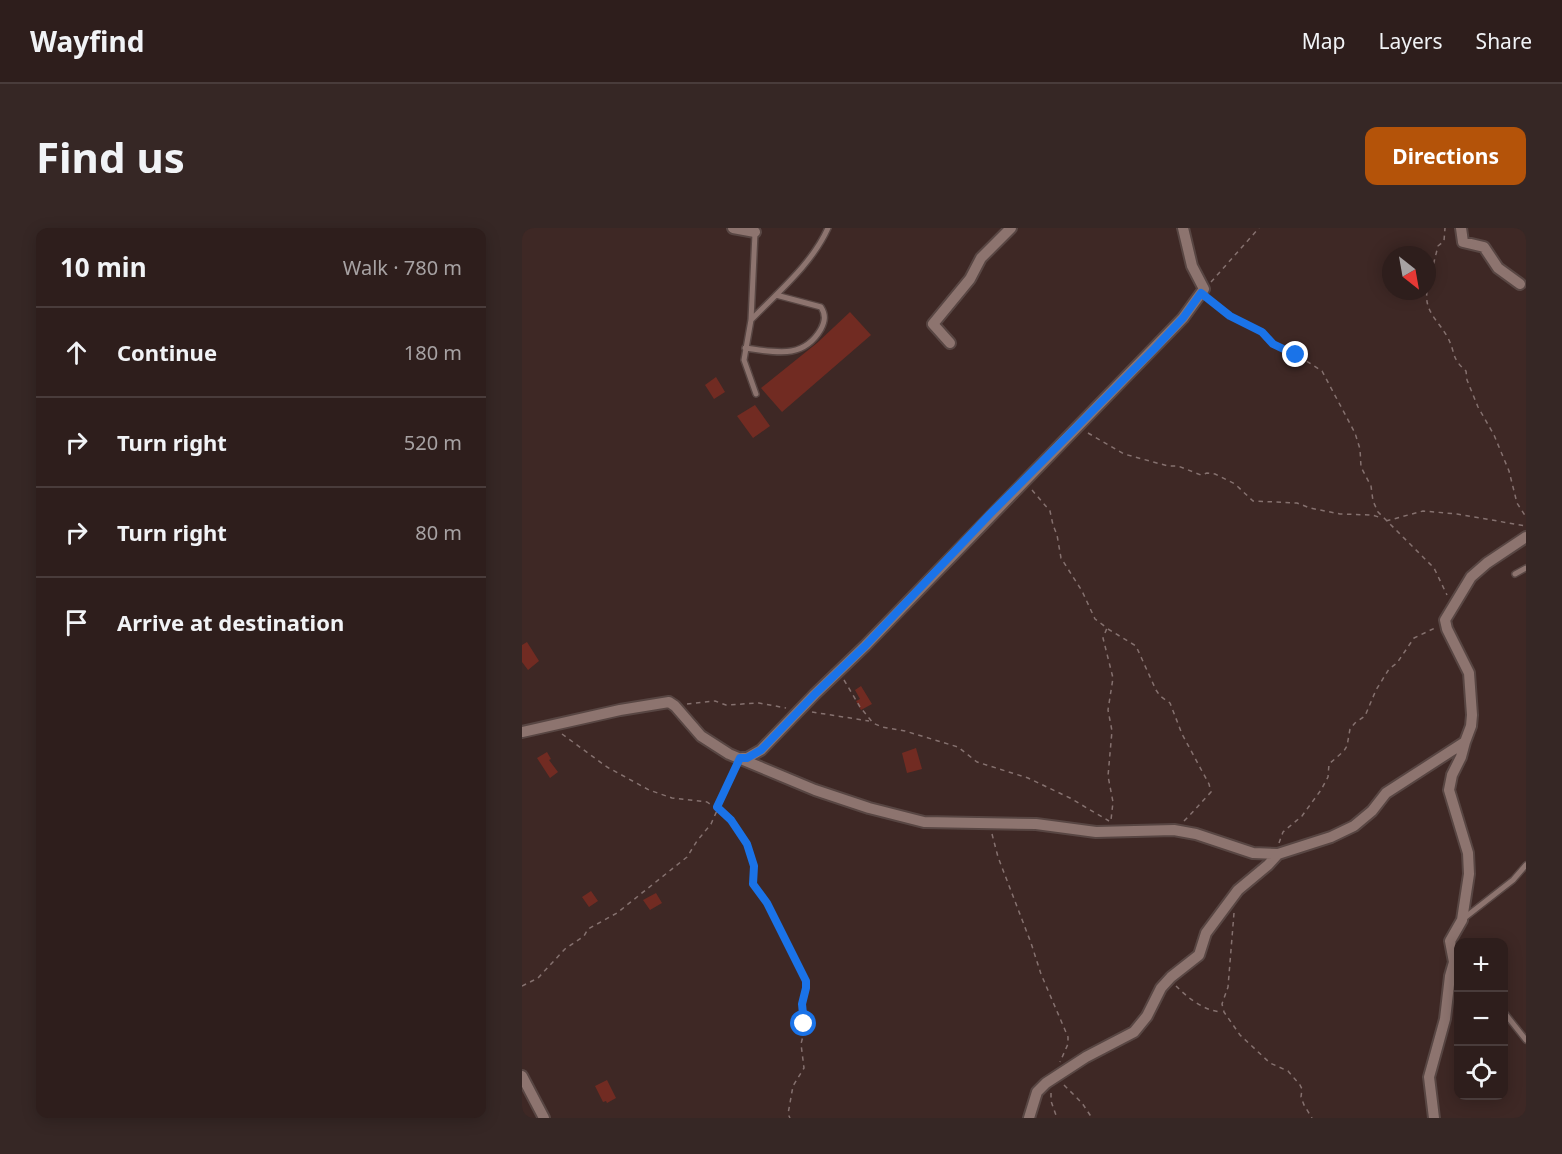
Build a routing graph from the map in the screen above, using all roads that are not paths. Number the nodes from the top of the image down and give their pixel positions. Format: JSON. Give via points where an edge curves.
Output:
{"nodes":[{"id":1,"x":733,"y":228,"type":"edge"},
{"id":2,"x":828,"y":228,"type":"edge"},
{"id":3,"x":1011,"y":228,"type":"edge"},
{"id":4,"x":1183,"y":228,"type":"edge"},
{"id":5,"x":1461,"y":228,"type":"edge"},
{"id":6,"x":754,"y":230,"type":"edge"},
{"id":7,"x":1520,"y":284,"type":"dead end"},
{"id":8,"x":776,"y":295,"type":"junction"},
{"id":9,"x":751,"y":320,"type":"junction"},
{"id":10,"x":950,"y":343,"type":"dead end"},
{"id":11,"x":746,"y":348,"type":"junction"},
{"id":12,"x":756,"y":394,"type":"dead end"},
{"id":13,"x":1526,"y":537,"type":"edge"},
{"id":14,"x":1526,"y":568,"type":"edge"},
{"id":15,"x":1515,"y":574,"type":"dead end"},
{"id":16,"x":522,"y":732,"type":"edge"},
{"id":17,"x":1465,"y":742,"type":"junction"},
{"id":18,"x":741,"y":758,"type":"junction"},
{"id":19,"x":1275,"y":854,"type":"junction"},
{"id":20,"x":1526,"y":865,"type":"edge"},
{"id":21,"x":1462,"y":920,"type":"junction"},
{"id":22,"x":1454,"y":954,"type":"edge"},
{"id":23,"x":1454,"y":969,"type":"edge"},
{"id":24,"x":1508,"y":1017,"type":"edge"},
{"id":25,"x":1526,"y":1040,"type":"edge"},
{"id":26,"x":522,"y":1076,"type":"edge"},
{"id":27,"x":544,"y":1118,"type":"edge"},
{"id":28,"x":1029,"y":1118,"type":"edge"},
{"id":29,"x":1434,"y":1118,"type":"edge"}],
"edges":[{"from":1,"to":6,"type":"street"},
{"from":2,"to":8,"type":"lane","via":[[821,244]]},
{"from":3,"to":10,"type":"street","via":[[981,258],[970,279],[933,324]]},
{"from":4,"to":18,"type":"street","via":[[1202,291],[1183,318],[761,750]]},
{"from":5,"to":7,"type":"street","via":[[1463,242],[1484,247],[1498,268]]},
{"from":6,"to":9,"type":"lane"},
{"from":8,"to":9,"type":"lane"},
{"from":8,"to":11,"type":"lane","via":[[821,307],[825,316],[823,326],[815,339],[794,351]]},
{"from":9,"to":11,"type":"lane"},
{"from":11,"to":12,"type":"lane","via":[[744,360]]},
{"from":13,"to":17,"type":"street","via":[[1471,577],[1448,615],[1447,629],[1465,663],[1471,688],[1471,726]]},
{"from":14,"to":15,"type":"lane"},
{"from":16,"to":18,"type":"street","via":[[669,702],[701,736]]},
{"from":17,"to":19,"type":"street","via":[[1386,793],[1354,826]]},
{"from":17,"to":21,"type":"street","via":[[1449,790],[1468,854]]},
{"from":18,"to":19,"type":"street","via":[[797,783],[924,822],[1036,824],[1096,832],[1174,830],[1253,853]]},
{"from":19,"to":28,"type":"street","via":[[1268,865],[1238,890],[1206,933],[1198,955],[1161,988],[1134,1032],[1086,1057],[1037,1092]]},
{"from":20,"to":21,"type":"lane"},
{"from":21,"to":22,"type":"street","via":[[1450,941]]},
{"from":23,"to":29,"type":"street","via":[[1429,1077]]},
{"from":24,"to":25,"type":"lane"},
{"from":26,"to":27,"type":"street"}]}
